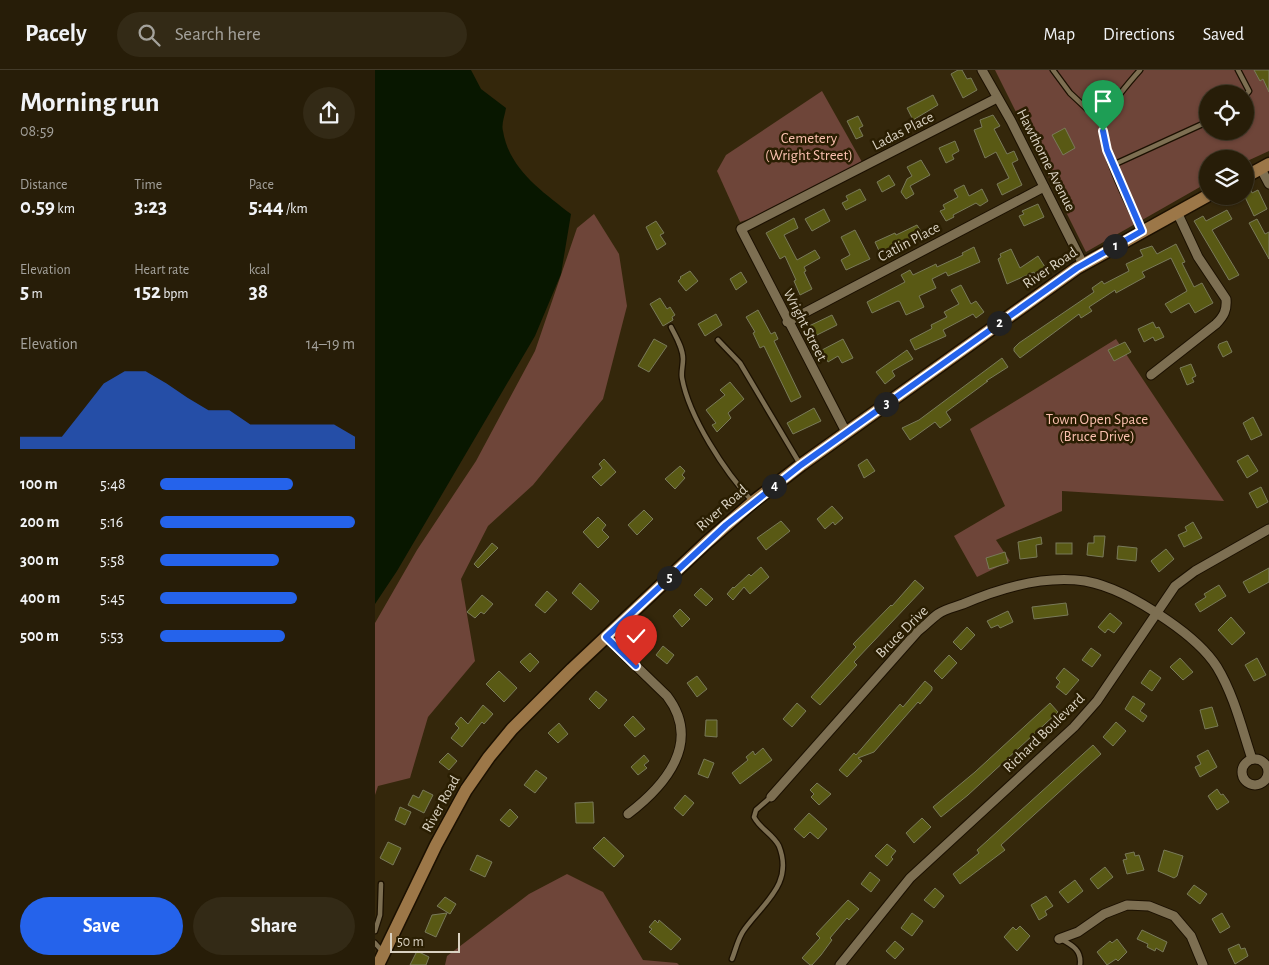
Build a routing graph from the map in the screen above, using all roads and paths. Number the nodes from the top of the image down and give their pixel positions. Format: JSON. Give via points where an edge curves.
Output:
{"nodes":[{"id":1,"x":982,"y":70,"type":"edge"},
{"id":2,"x":1053,"y":70,"type":"edge"},
{"id":3,"x":1140,"y":70,"type":"edge"},
{"id":4,"x":1238,"y":70,"type":"edge"},
{"id":5,"x":1246,"y":85,"type":"edge"},
{"id":6,"x":997,"y":98,"type":"junction"},
{"id":7,"x":1103,"y":124,"type":"junction"},
{"id":8,"x":1199,"y":126,"type":"edge"},
{"id":9,"x":1113,"y":165,"type":"junction"},
{"id":10,"x":1265,"y":166,"type":"edge"},
{"id":11,"x":1254,"y":172,"type":"edge"},
{"id":12,"x":1269,"y":184,"type":"edge"},
{"id":13,"x":1044,"y":187,"type":"junction"},
{"id":14,"x":1199,"y":200,"type":"edge"},
{"id":15,"x":1177,"y":212,"type":"junction"},
{"id":16,"x":741,"y":229,"type":"joint"},
{"id":17,"x":1142,"y":231,"type":"junction"},
{"id":18,"x":1083,"y":264,"type":"junction"},
{"id":19,"x":787,"y":322,"type":"junction"},
{"id":20,"x":671,"y":327,"type":"dead end"},
{"id":21,"x":718,"y":340,"type":"dead end"},
{"id":22,"x":1151,"y":375,"type":"dead end"},
{"id":23,"x":846,"y":432,"type":"junction"},
{"id":24,"x":801,"y":465,"type":"junction"},
{"id":25,"x":753,"y":502,"type":"junction"},
{"id":26,"x":1269,"y":529,"type":"edge"},
{"id":27,"x":1157,"y":613,"type":"junction"},
{"id":28,"x":606,"y":637,"type":"junction"},
{"id":29,"x":1252,"y":759,"type":"dead end"},
{"id":30,"x":771,"y":797,"type":"joint"},
{"id":31,"x":628,"y":814,"type":"dead end"},
{"id":32,"x":381,"y":884,"type":"dead end"},
{"id":33,"x":375,"y":932,"type":"edge"},
{"id":34,"x":1059,"y":938,"type":"joint"},
{"id":35,"x":379,"y":948,"type":"edge"},
{"id":36,"x":732,"y":958,"type":"dead end"},
{"id":37,"x":378,"y":965,"type":"edge"},
{"id":38,"x":840,"y":965,"type":"edge"},
{"id":39,"x":1080,"y":965,"type":"edge"},
{"id":40,"x":1203,"y":965,"type":"edge"}],
"edges":[{"from":1,"to":6,"type":"street","name":"Hawthorne Avenue"},
{"from":2,"to":7,"type":"lane","via":[[1070,93]]},
{"from":3,"to":7,"type":"lane"},
{"from":4,"to":5,"type":"lane"},
{"from":6,"to":13,"type":"street","name":"Hawthorne Avenue"},
{"from":6,"to":16,"type":"street","name":"Ladas Place"},
{"from":7,"to":9,"type":"lane","via":[[1104,141]]},
{"from":8,"to":9,"type":"lane"},
{"from":9,"to":17,"type":"lane"},
{"from":10,"to":11,"type":"main road"},
{"from":10,"to":12,"type":"street"},
{"from":13,"to":18,"type":"street","name":"Hawthorne Avenue"},
{"from":13,"to":19,"type":"street","name":"Catlin Place"},
{"from":14,"to":15,"type":"main road","name":"River Road"},
{"from":15,"to":17,"type":"main road","name":"River Road"},
{"from":15,"to":22,"type":"street","via":[[1198,257],[1226,300],[1227,308],[1223,318]]},
{"from":16,"to":19,"type":"street","name":"Wright Street"},
{"from":17,"to":18,"type":"main road","name":"River Road"},
{"from":18,"to":23,"type":"main road","name":"River Road"},
{"from":19,"to":23,"type":"street","name":"Wright Street"},
{"from":20,"to":25,"type":"lane","via":[[682,350],[682,378],[696,418],[737,485]]},
{"from":21,"to":24,"type":"lane","via":[[740,364]]},
{"from":23,"to":24,"type":"main road","name":"River Road"},
{"from":24,"to":25,"type":"main road","name":"River Road"},
{"from":25,"to":28,"type":"main road","name":"River Road"},
{"from":26,"to":27,"type":"street","name":"Richard Boulevard","via":[[1181,581]]},
{"from":27,"to":29,"type":"street","name":"Bruce Drive","via":[[1183,631],[1216,666],[1228,689]]},
{"from":27,"to":30,"type":"street","name":"Bruce Drive","via":[[1114,590],[1085,581],[1057,580],[1018,585],[939,613],[918,631]]},
{"from":27,"to":38,"type":"street","name":"Richard Boulevard","via":[[1097,701],[1075,727],[910,878]]},
{"from":28,"to":31,"type":"street","via":[[667,696],[681,729],[681,746],[669,772],[648,799]]},
{"from":28,"to":35,"type":"main road","name":"River Road","via":[[512,730],[465,790]]},
{"from":30,"to":36,"type":"lane","via":[[756,810],[755,817],[778,844],[783,860],[783,878],[742,933]]},
{"from":32,"to":33,"type":"lane","via":[[381,915]]},
{"from":34,"to":39,"type":"lane","via":[[1079,952]]},
{"from":34,"to":40,"type":"street","via":[[1078,932],[1104,914],[1127,905],[1149,906],[1174,916],[1191,936]]},
{"from":35,"to":37,"type":"main road","name":"River Road"}]}
